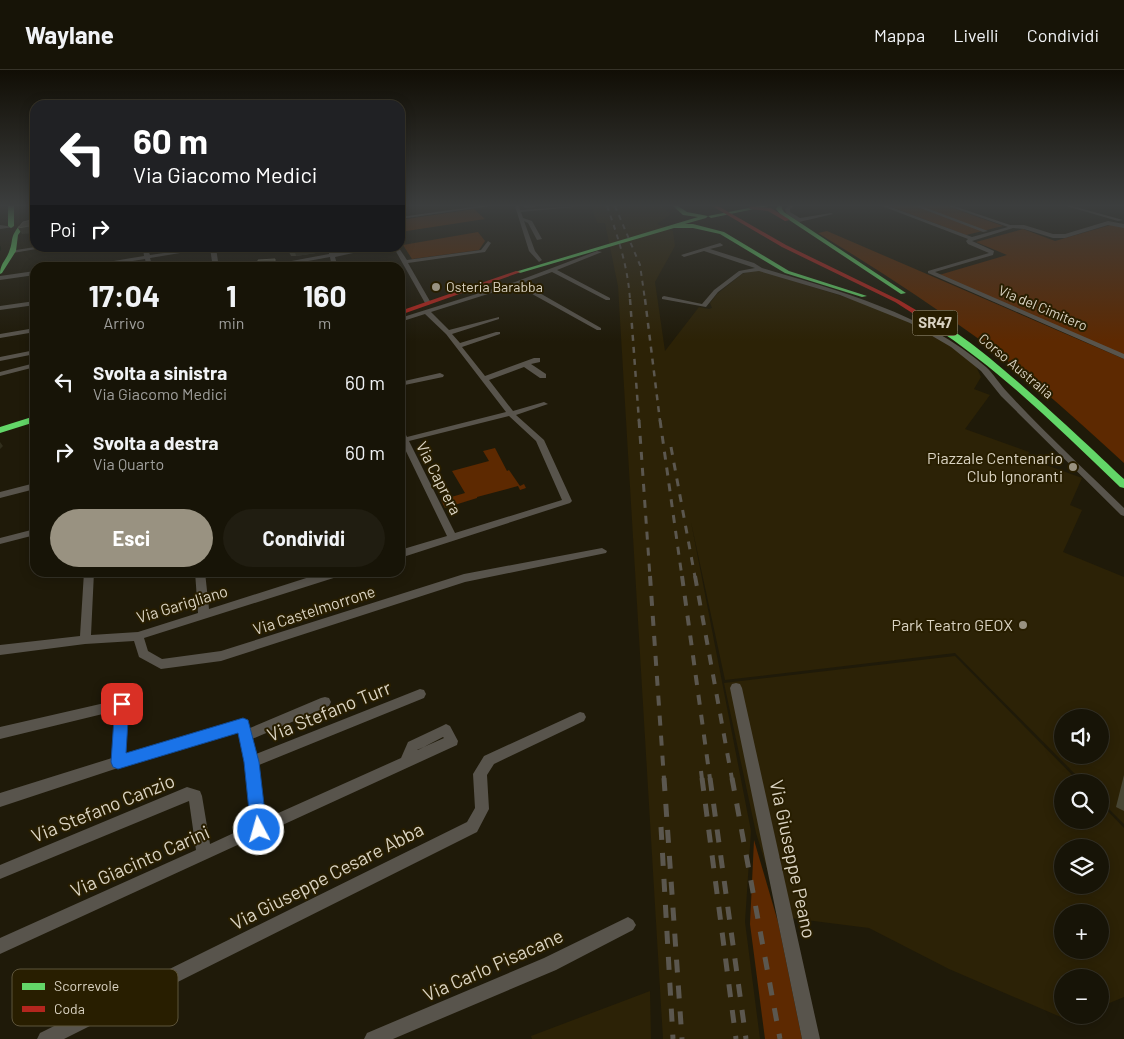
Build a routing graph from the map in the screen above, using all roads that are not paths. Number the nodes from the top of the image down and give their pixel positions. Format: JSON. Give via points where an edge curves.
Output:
{"nodes":[{"id":1,"x":14,"y":251,"type":"edge"},
{"id":2,"x":481,"y":251,"type":"edge"},
{"id":3,"x":483,"y":251,"type":"edge"},
{"id":4,"x":532,"y":251,"type":"edge"},
{"id":5,"x":588,"y":251,"type":"edge"},
{"id":6,"x":698,"y":251,"type":"edge"},
{"id":7,"x":706,"y":251,"type":"edge"},
{"id":8,"x":754,"y":251,"type":"edge"},
{"id":9,"x":759,"y":251,"type":"edge"},
{"id":10,"x":790,"y":251,"type":"edge"},
{"id":11,"x":797,"y":251,"type":"edge"},
{"id":12,"x":803,"y":251,"type":"edge"},
{"id":13,"x":840,"y":251,"type":"edge"},
{"id":14,"x":990,"y":251,"type":"edge"},
{"id":15,"x":146,"y":252,"type":"edge"},
{"id":16,"x":177,"y":252,"type":"edge"},
{"id":17,"x":332,"y":252,"type":"edge"},
{"id":18,"x":352,"y":252,"type":"edge"},
{"id":19,"x":399,"y":252,"type":"edge"},
{"id":20,"x":332,"y":255,"type":"junction"},
{"id":21,"x":684,"y":255,"type":"dead end"},
{"id":22,"x":147,"y":256,"type":"junction"},
{"id":23,"x":489,"y":258,"type":"dead end"},
{"id":24,"x":110,"y":262,"type":"edge"},
{"id":25,"x":148,"y":262,"type":"edge"},
{"id":26,"x":291,"y":262,"type":"edge"},
{"id":27,"x":334,"y":262,"type":"edge"},
{"id":28,"x":405,"y":262,"type":"junction"},
{"id":29,"x":545,"y":264,"type":"junction"},
{"id":30,"x":759,"y":269,"type":"junction"},
{"id":31,"x":0,"y":272,"type":"edge"},
{"id":32,"x":30,"y":274,"type":"edge"},
{"id":33,"x":0,"y":278,"type":"edge"},
{"id":34,"x":516,"y":283,"type":"junction"},
{"id":35,"x":664,"y":298,"type":"dead end"},
{"id":36,"x":608,"y":299,"type":"dead end"},
{"id":37,"x":30,"y":304,"type":"edge"},
{"id":38,"x":0,"y":308,"type":"edge"},
{"id":39,"x":427,"y":308,"type":"junction"},
{"id":40,"x":405,"y":312,"type":"edge"},
{"id":41,"x":405,"y":318,"type":"edge"},
{"id":42,"x":497,"y":318,"type":"dead end"},
{"id":43,"x":599,"y":329,"type":"dead end"},
{"id":44,"x":30,"y":331,"type":"edge"},
{"id":45,"x":448,"y":333,"type":"junction"},
{"id":46,"x":498,"y":334,"type":"dead end"},
{"id":47,"x":0,"y":336,"type":"edge"},
{"id":48,"x":458,"y":346,"type":"junction"},
{"id":49,"x":30,"y":353,"type":"edge"},
{"id":50,"x":1124,"y":357,"type":"edge"},
{"id":51,"x":0,"y":359,"type":"edge"},
{"id":52,"x":537,"y":360,"type":"dead end"},
{"id":53,"x":989,"y":363,"type":"junction"},
{"id":54,"x":525,"y":364,"type":"junction"},
{"id":55,"x":30,"y":367,"type":"edge"},
{"id":56,"x":0,"y":374,"type":"edge"},
{"id":57,"x":440,"y":375,"type":"dead end"},
{"id":58,"x":543,"y":376,"type":"dead end"},
{"id":59,"x":485,"y":379,"type":"junction"},
{"id":60,"x":405,"y":383,"type":"edge"},
{"id":61,"x":544,"y":404,"type":"dead end"},
{"id":62,"x":511,"y":414,"type":"junction"},
{"id":63,"x":30,"y":418,"type":"edge"},
{"id":64,"x":30,"y":418,"type":"edge"},
{"id":65,"x":0,"y":426,"type":"edge"},
{"id":66,"x":405,"y":436,"type":"edge"},
{"id":67,"x":405,"y":445,"type":"edge"},
{"id":68,"x":1124,"y":476,"type":"edge"},
{"id":69,"x":1124,"y":485,"type":"edge"},
{"id":70,"x":30,"y":487,"type":"edge"},
{"id":71,"x":0,"y":495,"type":"edge"},
{"id":72,"x":1124,"y":513,"type":"edge"},
{"id":73,"x":30,"y":533,"type":"edge"},
{"id":74,"x":452,"y":537,"type":"junction"},
{"id":75,"x":0,"y":541,"type":"edge"},
{"id":76,"x":602,"y":551,"type":"dead end"},
{"id":77,"x":405,"y":552,"type":"edge"},
{"id":78,"x":89,"y":577,"type":"edge"},
{"id":79,"x":200,"y":577,"type":"edge"},
{"id":80,"x":319,"y":577,"type":"edge"},
{"id":81,"x":204,"y":614,"type":"junction"},
{"id":82,"x":138,"y":636,"type":"junction"},
{"id":83,"x":86,"y":640,"type":"junction"},
{"id":84,"x":0,"y":650,"type":"edge"},
{"id":85,"x":736,"y":688,"type":"dead end"},
{"id":86,"x":420,"y":694,"type":"dead end"},
{"id":87,"x":325,"y":702,"type":"dead end"},
{"id":88,"x":580,"y":717,"type":"dead end"},
{"id":89,"x":0,"y":733,"type":"edge"},
{"id":90,"x":245,"y":736,"type":"junction"},
{"id":91,"x":406,"y":761,"type":"dead end"},
{"id":92,"x":118,"y":762,"type":"junction"},
{"id":93,"x":252,"y":762,"type":"junction"},
{"id":94,"x":2,"y":799,"type":"edge"},
{"id":95,"x":259,"y":830,"type":"junction"},
{"id":96,"x":204,"y":854,"type":"junction"},
{"id":97,"x":0,"y":872,"type":"edge"},
{"id":98,"x":628,"y":925,"type":"dead end"},
{"id":99,"x":0,"y":946,"type":"edge"},
{"id":100,"x":178,"y":973,"type":"edge"},
{"id":101,"x":72,"y":1026,"type":"edge"},
{"id":102,"x":46,"y":1039,"type":"edge"},
{"id":103,"x":372,"y":1039,"type":"edge"},
{"id":104,"x":810,"y":1039,"type":"edge"}],
"edges":[{"from":1,"to":31,"type":"main road"},
{"from":2,"to":28,"type":"street"},
{"from":3,"to":23,"type":"street"},
{"from":4,"to":29,"type":"street"},
{"from":5,"to":29,"type":"main road"},
{"from":6,"to":21,"type":"street"},
{"from":7,"to":30,"type":"street"},
{"from":8,"to":53,"type":"main road","via":[[788,272],[893,307],[949,336]]},
{"from":9,"to":10,"type":"main road","via":[[787,269],[807,274],[819,270],[818,266]]},
{"from":11,"to":53,"type":"main road","name":"Corso Australia","number":"SR47","via":[[932,321]]},
{"from":12,"to":53,"type":"main road","name":"Corso Australia","number":"SR47","via":[[925,312],[970,340]]},
{"from":13,"to":53,"type":"main road","via":[[983,347]]},
{"from":14,"to":50,"type":"street","name":"Via del Cimitero","via":[[991,254],[930,272]]},
{"from":15,"to":22,"type":"street"},
{"from":16,"to":22,"type":"street"},
{"from":17,"to":20,"type":"street"},
{"from":18,"to":20,"type":"street"},
{"from":19,"to":28,"type":"street"},
{"from":20,"to":26,"type":"street"},
{"from":20,"to":27,"type":"street"},
{"from":22,"to":24,"type":"street"},
{"from":22,"to":25,"type":"street"},
{"from":28,"to":39,"type":"street"},
{"from":29,"to":34,"type":"street"},
{"from":29,"to":36,"type":"street"},
{"from":29,"to":39,"type":"main road"},
{"from":30,"to":35,"type":"street","via":[[741,272],[716,291],[704,306]]},
{"from":30,"to":53,"type":"street","via":[[891,312]]},
{"from":32,"to":33,"type":"street"},
{"from":34,"to":39,"type":"street"},
{"from":34,"to":43,"type":"street"},
{"from":37,"to":38,"type":"street"},
{"from":39,"to":40,"type":"main road"},
{"from":39,"to":41,"type":"street"},
{"from":39,"to":45,"type":"street"},
{"from":42,"to":45,"type":"street"},
{"from":44,"to":47,"type":"street"},
{"from":45,"to":48,"type":"street"},
{"from":46,"to":48,"type":"street"},
{"from":48,"to":59,"type":"street"},
{"from":49,"to":51,"type":"street"},
{"from":52,"to":54,"type":"street"},
{"from":53,"to":68,"type":"main road","name":"Corso Australia","number":"SR47"},
{"from":53,"to":69,"type":"main road","name":"Corso Australia","number":"SR47"},
{"from":53,"to":72,"type":"street","via":[[1004,394]]},
{"from":54,"to":58,"type":"street"},
{"from":54,"to":59,"type":"street"},
{"from":55,"to":56,"type":"street"},
{"from":57,"to":60,"type":"street"},
{"from":59,"to":62,"type":"street"},
{"from":61,"to":62,"type":"street"},
{"from":62,"to":66,"type":"street"},
{"from":62,"to":74,"type":"street","via":[[540,440],[567,501]]},
{"from":63,"to":65,"type":"main road"},
{"from":64,"to":65,"type":"main road"},
{"from":67,"to":74,"type":"street","name":"Via Caprera"},
{"from":70,"to":71,"type":"street"},
{"from":73,"to":75,"type":"street"},
{"from":74,"to":77,"type":"street"},
{"from":76,"to":82,"type":"street","name":"Via Castelmorrone","via":[[464,578],[221,656],[161,664],[143,654]]},
{"from":78,"to":83,"type":"street"},
{"from":79,"to":81,"type":"street"},
{"from":80,"to":81,"type":"street","name":"Via Garigliano"},
{"from":81,"to":82,"type":"street","name":"Via Garigliano"},
{"from":82,"to":83,"type":"street","name":"Via Garigliano"},
{"from":83,"to":84,"type":"street","name":"Via Garigliano"},
{"from":85,"to":104,"type":"street","name":"Via Giuseppe Peano"},
{"from":86,"to":93,"type":"street","name":"Via Stefano Turr"},
{"from":87,"to":90,"type":"street"},
{"from":88,"to":100,"type":"street","name":"Via Giuseppe Cesare Abba","via":[[489,760],[480,774],[482,809],[472,827]]},
{"from":89,"to":92,"type":"street","via":[[122,704]]},
{"from":90,"to":92,"type":"street","via":[[243,725]]},
{"from":90,"to":93,"type":"street","name":"Via Stefano Turr"},
{"from":91,"to":95,"type":"street","name":"Via Giacinto Carini"},
{"from":92,"to":94,"type":"street"},
{"from":93,"to":95,"type":"street","name":"Via Stefano Turr"},
{"from":95,"to":96,"type":"street","name":"Via Giacinto Carini"},
{"from":96,"to":97,"type":"street","name":"Via Stefano Canzio","via":[[195,796],[187,794]]},
{"from":96,"to":99,"type":"street","name":"Via Giacinto Carini"},
{"from":98,"to":103,"type":"street","name":"Via Carlo Pisacane","via":[[550,964]]},
{"from":101,"to":102,"type":"street","name":"Via Giuseppe Cesare Abba"}]}
